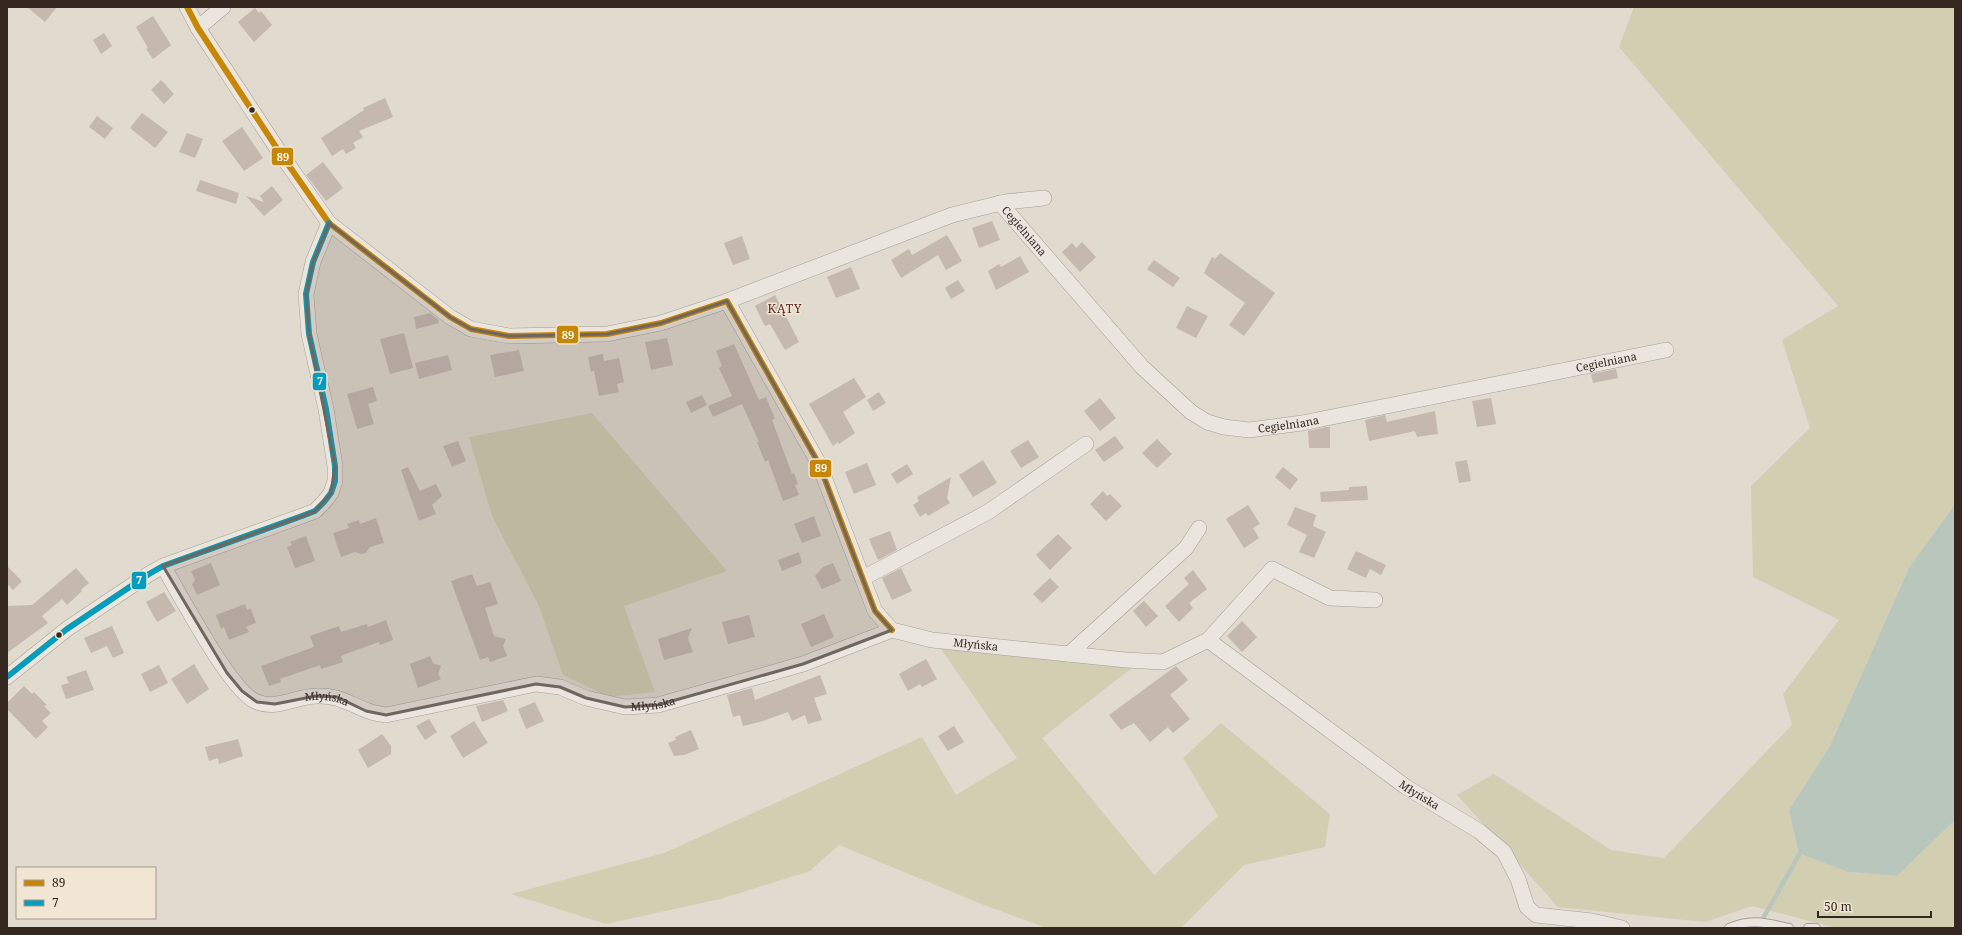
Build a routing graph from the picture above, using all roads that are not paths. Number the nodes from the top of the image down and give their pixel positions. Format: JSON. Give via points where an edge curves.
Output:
{"nodes":[{"id":1,"x":187,"y":7,"type":"edge"},
{"id":2,"x":223,"y":7,"type":"edge"},
{"id":3,"x":198,"y":28,"type":"junction"},
{"id":4,"x":1044,"y":198,"type":"dead end"},
{"id":5,"x":1000,"y":203,"type":"junction"},
{"id":6,"x":329,"y":223,"type":"junction"},
{"id":7,"x":728,"y":301,"type":"junction"},
{"id":8,"x":1666,"y":350,"type":"dead end"},
{"id":9,"x":1086,"y":444,"type":"dead end"},
{"id":10,"x":1199,"y":528,"type":"dead end"},
{"id":11,"x":163,"y":566,"type":"junction"},
{"id":12,"x":863,"y":578,"type":"junction"},
{"id":13,"x":1374,"y":600,"type":"dead end"},
{"id":14,"x":892,"y":630,"type":"junction"},
{"id":15,"x":1208,"y":640,"type":"junction"},
{"id":16,"x":1069,"y":654,"type":"junction"},
{"id":17,"x":7,"y":677,"type":"edge"},
{"id":18,"x":1622,"y":928,"type":"edge"},
{"id":19,"x":1730,"y":928,"type":"edge"},
{"id":20,"x":1790,"y":928,"type":"edge"},
{"id":21,"x":1808,"y":928,"type":"edge"},
{"id":22,"x":1816,"y":928,"type":"edge"}],
"edges":[{"from":1,"to":3,"type":"street"},
{"from":2,"to":3,"type":"street"},
{"from":3,"to":6,"type":"street"},
{"from":4,"to":5,"type":"street","name":"Cegielniana"},
{"from":5,"to":7,"type":"street","name":"Cegielniana","via":[[952,215]]},
{"from":5,"to":8,"type":"street","name":"Cegielniana","via":[[1142,367],[1191,412],[1207,422],[1224,427],[1249,430],[1302,423]]},
{"from":6,"to":7,"type":"street","via":[[450,317],[472,329],[494,334],[607,334],[661,323]]},
{"from":6,"to":11,"type":"street","via":[[312,262],[306,294],[309,334],[326,409],[335,466],[335,481],[331,493],[315,511]]},
{"from":7,"to":12,"type":"street","via":[[819,464]]},
{"from":9,"to":12,"type":"street","via":[[988,512]]},
{"from":10,"to":16,"type":"street","via":[[1186,548]]},
{"from":11,"to":14,"type":"street","name":"Młyńska","via":[[227,673],[242,691],[257,702],[275,704],[316,696],[337,697],[366,711],[386,715],[536,684],[560,687],[586,698],[625,707],[658,705],[803,664]]},
{"from":11,"to":17,"type":"street","via":[[66,629]]},
{"from":12,"to":14,"type":"street","via":[[875,611]]},
{"from":13,"to":15,"type":"street","name":"Młyńska","via":[[1330,598],[1272,570]]},
{"from":14,"to":16,"type":"street","name":"Młyńska","via":[[932,640]]},
{"from":15,"to":16,"type":"street","name":"Młyńska","via":[[1163,662]]},
{"from":15,"to":18,"type":"street","name":"Młyńska","via":[[1406,787],[1479,831],[1504,852],[1518,879],[1527,908],[1536,915],[1592,920]]},
{"from":19,"to":20,"type":"lane","via":[[1757,921]]},
{"from":21,"to":22,"type":"lane"}]}
